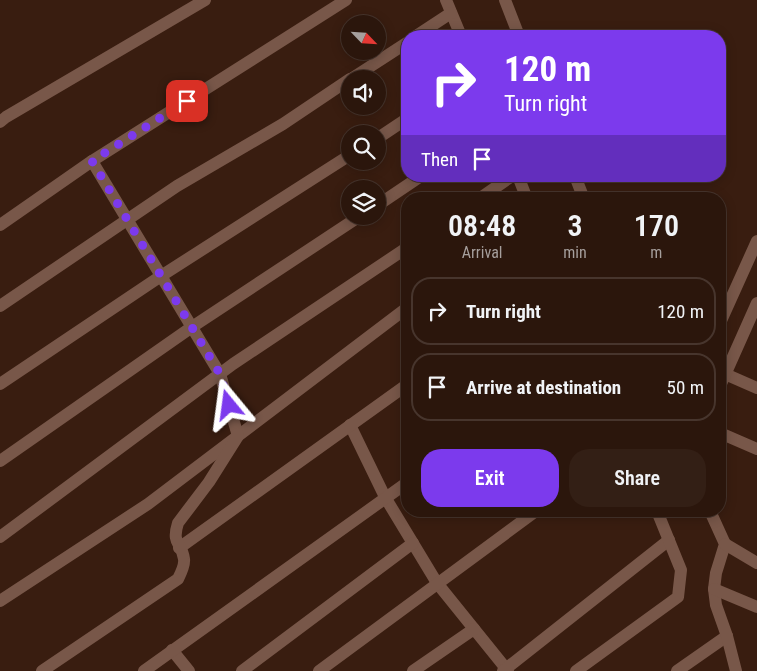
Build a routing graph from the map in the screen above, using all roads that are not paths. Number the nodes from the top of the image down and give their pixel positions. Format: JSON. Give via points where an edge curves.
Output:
{"nodes":[{"id":1,"x":205,"y":0,"type":"edge"},
{"id":2,"x":346,"y":0,"type":"edge"},
{"id":3,"x":446,"y":0,"type":"edge"},
{"id":4,"x":505,"y":0,"type":"edge"},
{"id":5,"x":451,"y":13,"type":"junction"},
{"id":6,"x":425,"y":30,"type":"edge"},
{"id":7,"x":458,"y":30,"type":"edge"},
{"id":8,"x":518,"y":30,"type":"edge"},
{"id":9,"x":401,"y":46,"type":"edge"},
{"id":10,"x":364,"y":70,"type":"edge"},
{"id":11,"x":341,"y":85,"type":"edge"},
{"id":12,"x":0,"y":122,"type":"edge"},
{"id":13,"x":401,"y":123,"type":"edge"},
{"id":14,"x":386,"y":133,"type":"edge"},
{"id":15,"x":92,"y":161,"type":"junction"},
{"id":16,"x":341,"y":161,"type":"edge"},
{"id":17,"x":412,"y":182,"type":"edge"},
{"id":18,"x":503,"y":182,"type":"edge"},
{"id":19,"x":489,"y":192,"type":"edge"},
{"id":20,"x":386,"y":200,"type":"edge"},
{"id":21,"x":127,"y":220,"type":"junction"},
{"id":22,"x":0,"y":225,"type":"edge"},
{"id":23,"x":346,"y":225,"type":"edge"},
{"id":24,"x":757,"y":241,"type":"edge"},
{"id":25,"x":401,"y":252,"type":"edge"},
{"id":26,"x":161,"y":276,"type":"junction"},
{"id":27,"x":757,"y":303,"type":"edge"},
{"id":28,"x":0,"y":306,"type":"edge"},
{"id":29,"x":726,"y":310,"type":"edge"},
{"id":30,"x":401,"y":313,"type":"edge"},
{"id":31,"x":753,"y":323,"type":"edge"},
{"id":32,"x":192,"y":327,"type":"junction"},
{"id":33,"x":220,"y":374,"type":"junction"},
{"id":34,"x":726,"y":374,"type":"edge"},
{"id":35,"x":726,"y":381,"type":"edge"},
{"id":36,"x":0,"y":384,"type":"edge"},
{"id":37,"x":757,"y":388,"type":"edge"},
{"id":38,"x":401,"y":389,"type":"edge"},
{"id":39,"x":350,"y":425,"type":"junction"},
{"id":40,"x":238,"y":436,"type":"junction"},
{"id":41,"x":726,"y":436,"type":"edge"},
{"id":42,"x":757,"y":449,"type":"edge"},
{"id":43,"x":0,"y":460,"type":"edge"},
{"id":44,"x":401,"y":487,"type":"edge"},
{"id":45,"x":385,"y":497,"type":"junction"},
{"id":46,"x":528,"y":517,"type":"edge"},
{"id":47,"x":659,"y":517,"type":"edge"},
{"id":48,"x":713,"y":517,"type":"edge"},
{"id":49,"x":0,"y":537,"type":"edge"},
{"id":50,"x":669,"y":540,"type":"junction"},
{"id":51,"x":413,"y":543,"type":"junction"},
{"id":52,"x":725,"y":544,"type":"junction"},
{"id":53,"x":180,"y":548,"type":"junction"},
{"id":54,"x":757,"y":563,"type":"edge"},
{"id":55,"x":437,"y":583,"type":"junction"},
{"id":56,"x":714,"y":589,"type":"junction"},
{"id":57,"x":0,"y":601,"type":"edge"},
{"id":58,"x":757,"y":607,"type":"edge"},
{"id":59,"x":474,"y":629,"type":"junction"},
{"id":60,"x":727,"y":636,"type":"junction"},
{"id":61,"x":172,"y":650,"type":"junction"},
{"id":62,"x":505,"y":670,"type":"edge"},
{"id":63,"x":42,"y":671,"type":"edge"},
{"id":64,"x":144,"y":671,"type":"edge"},
{"id":65,"x":189,"y":671,"type":"edge"},
{"id":66,"x":242,"y":671,"type":"edge"},
{"id":67,"x":319,"y":671,"type":"edge"},
{"id":68,"x":413,"y":671,"type":"edge"},
{"id":69,"x":576,"y":671,"type":"edge"},
{"id":70,"x":677,"y":671,"type":"edge"},
{"id":71,"x":736,"y":671,"type":"edge"}],
"edges":[{"from":1,"to":12,"type":"street"},
{"from":2,"to":15,"type":"street"},
{"from":3,"to":5,"type":"street"},
{"from":4,"to":8,"type":"street"},
{"from":5,"to":6,"type":"street"},
{"from":5,"to":7,"type":"street"},
{"from":9,"to":10,"type":"street"},
{"from":11,"to":21,"type":"street"},
{"from":13,"to":14,"type":"street"},
{"from":15,"to":21,"type":"street"},
{"from":15,"to":22,"type":"street"},
{"from":16,"to":26,"type":"street"},
{"from":17,"to":20,"type":"street"},
{"from":18,"to":19,"type":"street"},
{"from":21,"to":26,"type":"street"},
{"from":21,"to":28,"type":"street"},
{"from":23,"to":32,"type":"street"},
{"from":24,"to":29,"type":"street"},
{"from":25,"to":33,"type":"street"},
{"from":26,"to":32,"type":"street"},
{"from":26,"to":36,"type":"street"},
{"from":27,"to":31,"type":"street"},
{"from":30,"to":40,"type":"street"},
{"from":31,"to":34,"type":"street"},
{"from":32,"to":33,"type":"street"},
{"from":32,"to":43,"type":"street"},
{"from":33,"to":40,"type":"street"},
{"from":33,"to":49,"type":"street"},
{"from":35,"to":37,"type":"street"},
{"from":38,"to":39,"type":"street"},
{"from":39,"to":45,"type":"street"},
{"from":39,"to":53,"type":"street"},
{"from":40,"to":53,"type":"street","via":[[210,482],[178,523],[175,540]]},
{"from":40,"to":57,"type":"street","via":[[148,504]]},
{"from":41,"to":42,"type":"street"},
{"from":44,"to":45,"type":"street"},
{"from":45,"to":51,"type":"street"},
{"from":45,"to":61,"type":"street"},
{"from":46,"to":55,"type":"street"},
{"from":47,"to":50,"type":"street"},
{"from":48,"to":52,"type":"street"},
{"from":50,"to":62,"type":"street"},
{"from":50,"to":69,"type":"street","via":[[681,570],[678,597]]},
{"from":51,"to":55,"type":"street"},
{"from":51,"to":66,"type":"street"},
{"from":52,"to":54,"type":"street"},
{"from":52,"to":56,"type":"street"},
{"from":53,"to":63,"type":"street","via":[[185,558],[178,578]]},
{"from":55,"to":59,"type":"street"},
{"from":55,"to":67,"type":"street"},
{"from":56,"to":58,"type":"street"},
{"from":56,"to":60,"type":"street"},
{"from":59,"to":62,"type":"street"},
{"from":59,"to":68,"type":"street"},
{"from":60,"to":70,"type":"street"},
{"from":60,"to":71,"type":"street"},
{"from":61,"to":64,"type":"street"},
{"from":61,"to":65,"type":"street"}]}
